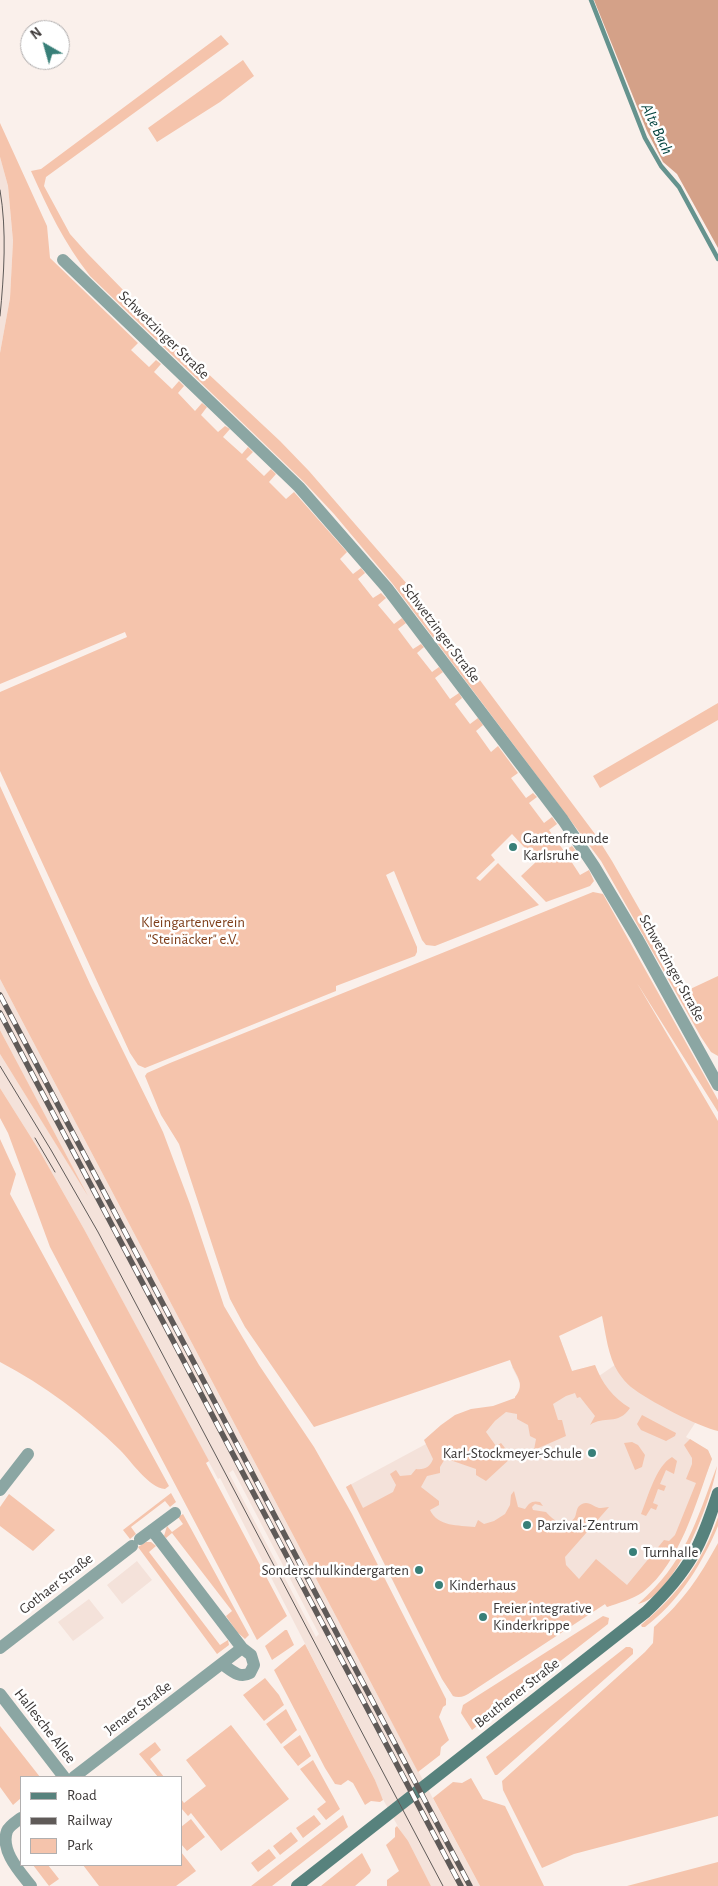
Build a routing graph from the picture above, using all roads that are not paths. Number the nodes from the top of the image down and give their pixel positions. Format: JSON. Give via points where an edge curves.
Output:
{"nodes":[{"id":1,"x":63,"y":260,"type":"dead end"},
{"id":2,"x":718,"y":1085,"type":"edge"},
{"id":3,"x":28,"y":1454,"type":"dead end"},
{"id":4,"x":0,"y":1490,"type":"edge"},
{"id":5,"x":718,"y":1493,"type":"edge"},
{"id":6,"x":175,"y":1512,"type":"dead end"},
{"id":7,"x":152,"y":1530,"type":"junction"},
{"id":8,"x":0,"y":1648,"type":"edge"},
{"id":9,"x":242,"y":1648,"type":"junction"},
{"id":10,"x":222,"y":1664,"type":"junction"},
{"id":11,"x":0,"y":1694,"type":"edge"},
{"id":12,"x":63,"y":1776,"type":"edge"},
{"id":13,"x":75,"y":1776,"type":"edge"},
{"id":14,"x":20,"y":1819,"type":"edge"},
{"id":15,"x":31,"y":1886,"type":"edge"},
{"id":16,"x":297,"y":1886,"type":"edge"}],
"edges":[{"from":1,"to":2,"type":"street","name":"Schwetzinger Straße","via":[[299,487],[387,588],[563,820],[594,866]]},
{"from":3,"to":4,"type":"street"},
{"from":5,"to":16,"type":"main road","name":"Beuthener Straße","via":[[694,1554],[670,1587],[646,1612]]},
{"from":6,"to":7,"type":"street","name":"Gothaer Straße"},
{"from":7,"to":8,"type":"street","name":"Gothaer Straße"},
{"from":7,"to":9,"type":"street"},
{"from":9,"to":10,"type":"street","name":"Jenaer Straße"},
{"from":9,"to":10,"type":"street","via":[[253,1659],[250,1674],[239,1675]]},
{"from":10,"to":13,"type":"street","name":"Jenaer Straße"},
{"from":11,"to":12,"type":"street","name":"Hallesche Allee"},
{"from":14,"to":15,"type":"street","via":[[7,1831],[4,1842],[7,1855]]}]}
